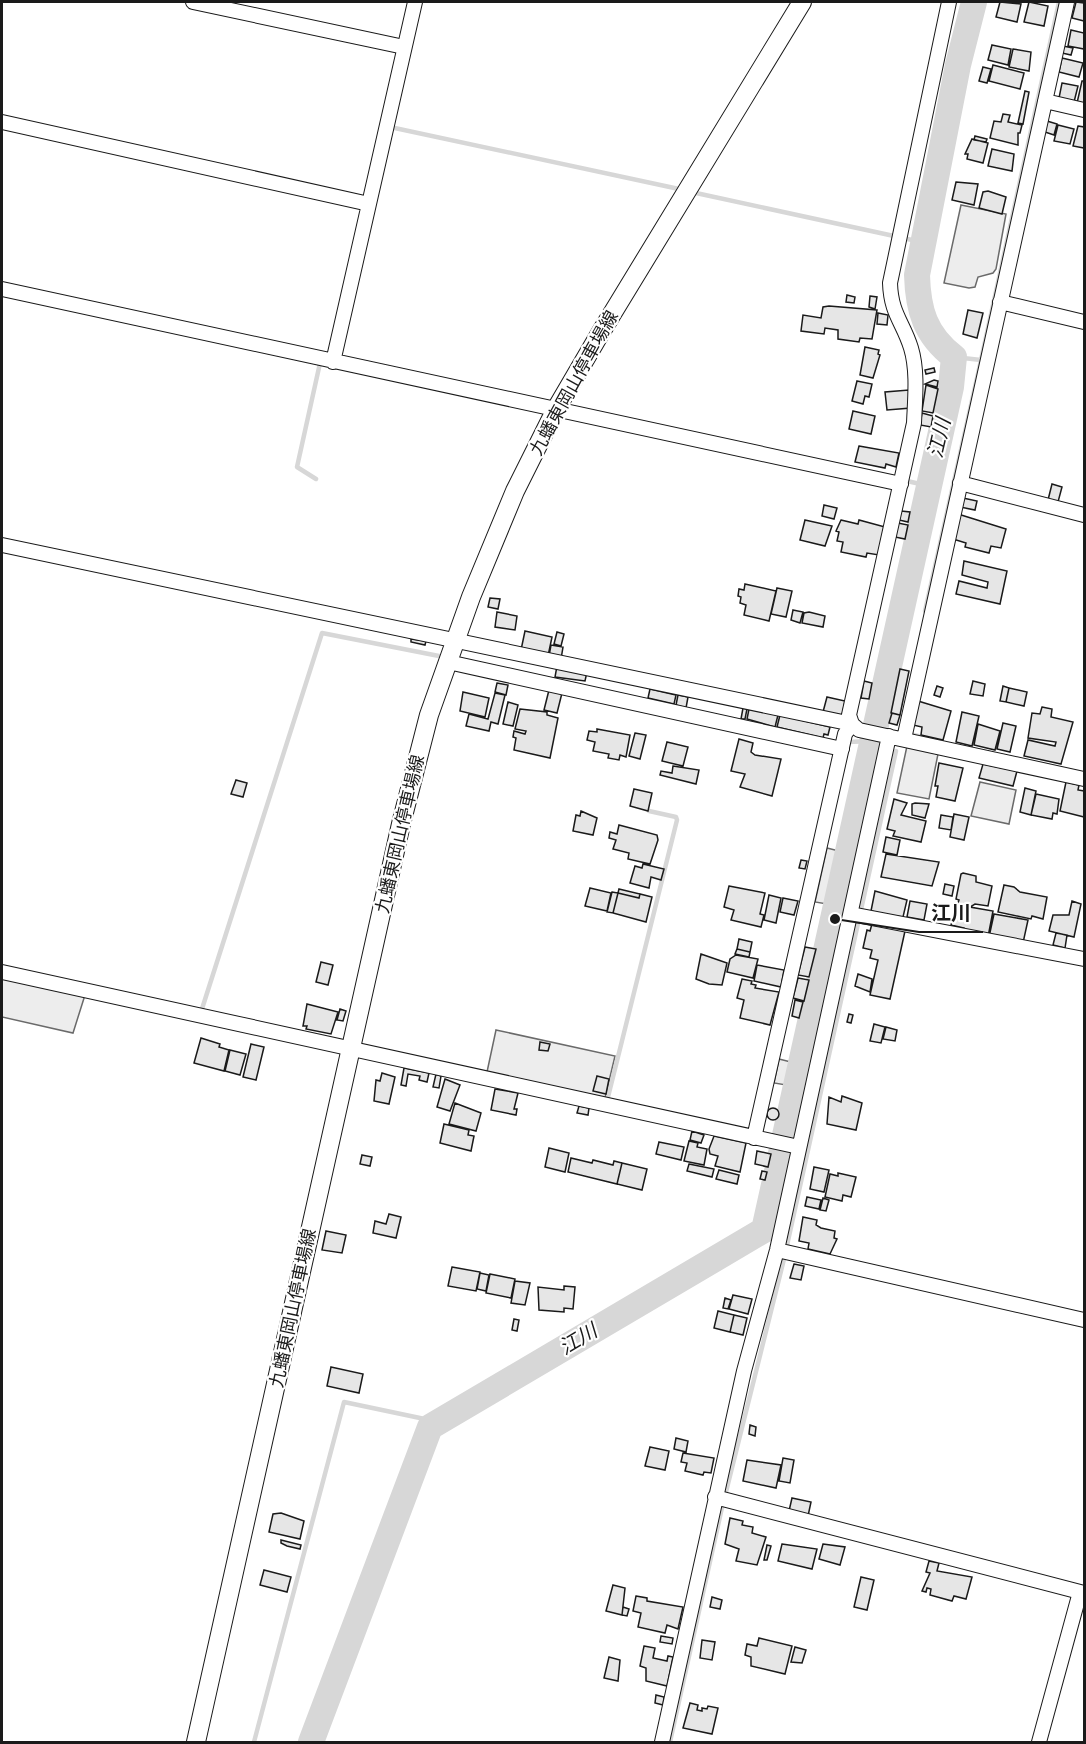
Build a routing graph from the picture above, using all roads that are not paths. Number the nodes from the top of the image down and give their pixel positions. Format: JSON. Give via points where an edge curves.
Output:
{"nodes":[{"id":1,"x":193,"y":2,"type":"edge"},
{"id":2,"x":415,"y":2,"type":"edge"},
{"id":3,"x":802,"y":2,"type":"edge"},
{"id":4,"x":949,"y":2,"type":"edge"},
{"id":5,"x":1067,"y":2,"type":"edge"},
{"id":6,"x":401,"y":47,"type":"junction"},
{"id":7,"x":1045,"y":101,"type":"junction"},
{"id":8,"x":1084,"y":111,"type":"edge"},
{"id":9,"x":2,"y":122,"type":"edge"},
{"id":10,"x":365,"y":203,"type":"junction"},
{"id":11,"x":2,"y":289,"type":"edge"},
{"id":12,"x":1000,"y":302,"type":"junction"},
{"id":13,"x":1084,"y":322,"type":"edge"},
{"id":14,"x":334,"y":358,"type":"junction"},
{"id":15,"x":556,"y":409,"type":"junction"},
{"id":16,"x":960,"y":483,"type":"junction"},
{"id":17,"x":901,"y":484,"type":"junction"},
{"id":18,"x":1084,"y":515,"type":"edge"},
{"id":19,"x":2,"y":544,"type":"edge"},
{"id":20,"x":455,"y":642,"type":"junction"},
{"id":21,"x":448,"y":662,"type":"junction"},
{"id":22,"x":855,"y":727,"type":"junction"},
{"id":23,"x":885,"y":736,"type":"junction"},
{"id":24,"x":904,"y":739,"type":"junction"},
{"id":25,"x":843,"y":744,"type":"junction"},
{"id":26,"x":1084,"y":779,"type":"edge"},
{"id":27,"x":856,"y":915,"type":"junction"},
{"id":28,"x":1084,"y":958,"type":"edge"},
{"id":29,"x":2,"y":972,"type":"edge"},
{"id":30,"x":350,"y":1049,"type":"junction"},
{"id":31,"x":758,"y":1137,"type":"junction"},
{"id":32,"x":799,"y":1147,"type":"junction"},
{"id":33,"x":784,"y":1252,"type":"junction"},
{"id":34,"x":1084,"y":1320,"type":"edge"},
{"id":35,"x":721,"y":1499,"type":"junction"},
{"id":36,"x":1081,"y":1593,"type":"edge"},
{"id":37,"x":196,"y":1743,"type":"edge"},
{"id":38,"x":662,"y":1743,"type":"edge"},
{"id":39,"x":1039,"y":1743,"type":"edge"}],
"edges":[{"from":1,"to":6,"type":"street"},
{"from":2,"to":6,"type":"street"},
{"from":3,"to":15,"type":"main road","name":"九蟠東岡山停車場線"},
{"from":4,"to":17,"type":"street","via":[[890,283],[891,303],[911,348],[914,374],[914,423]]},
{"from":5,"to":7,"type":"street"},
{"from":6,"to":10,"type":"street"},
{"from":7,"to":8,"type":"street"},
{"from":7,"to":12,"type":"street"},
{"from":9,"to":10,"type":"street"},
{"from":10,"to":14,"type":"street"},
{"from":11,"to":14,"type":"street"},
{"from":12,"to":13,"type":"street"},
{"from":12,"to":16,"type":"street"},
{"from":14,"to":15,"type":"street"},
{"from":15,"to":17,"type":"street"},
{"from":15,"to":20,"type":"main road","name":"九蟠東岡山停車場線","via":[[514,491]]},
{"from":16,"to":18,"type":"street"},
{"from":16,"to":24,"type":"street"},
{"from":17,"to":22,"type":"street","via":[[849,715]]},
{"from":19,"to":20,"type":"street"},
{"from":20,"to":21,"type":"main road","name":"九蟠東岡山停車場線"},
{"from":20,"to":22,"type":"street"},
{"from":21,"to":25,"type":"street"},
{"from":21,"to":30,"type":"main road","name":"九蟠東岡山停車場線","via":[[417,759]]},
{"from":22,"to":23,"type":"street"},
{"from":22,"to":25,"type":"street"},
{"from":23,"to":24,"type":"street"},
{"from":23,"to":27,"type":"street"},
{"from":24,"to":26,"type":"street"},
{"from":25,"to":31,"type":"street"},
{"from":27,"to":28,"type":"street"},
{"from":27,"to":32,"type":"street"},
{"from":29,"to":30,"type":"street"},
{"from":30,"to":31,"type":"street"},
{"from":30,"to":37,"type":"main road","name":"九蟠東岡山停車場線"},
{"from":31,"to":32,"type":"street"},
{"from":32,"to":33,"type":"street"},
{"from":33,"to":34,"type":"street"},
{"from":33,"to":35,"type":"street","via":[[744,1371]]},
{"from":35,"to":36,"type":"street"},
{"from":35,"to":38,"type":"street"},
{"from":36,"to":39,"type":"street"}]}
